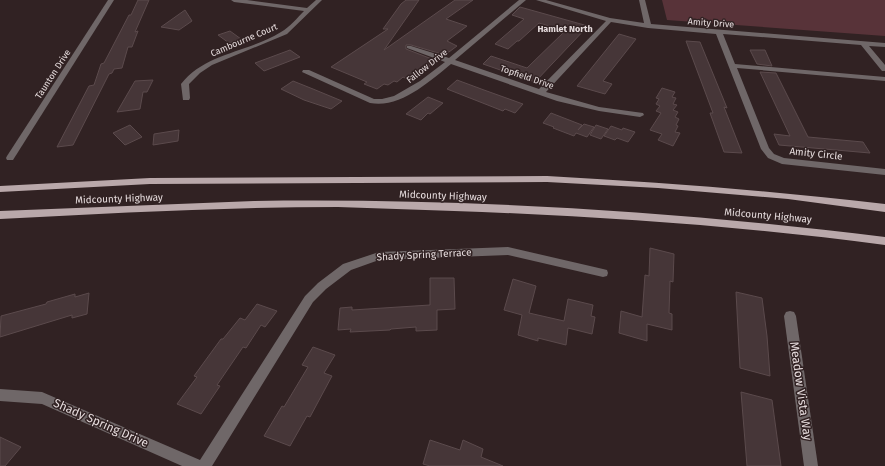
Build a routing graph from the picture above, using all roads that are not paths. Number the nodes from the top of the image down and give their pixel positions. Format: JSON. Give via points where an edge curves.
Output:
{"nodes":[{"id":1,"x":111,"y":0,"type":"edge"},
{"id":2,"x":234,"y":0,"type":"edge"},
{"id":3,"x":319,"y":0,"type":"edge"},
{"id":4,"x":523,"y":0,"type":"edge"},
{"id":5,"x":539,"y":0,"type":"edge"},
{"id":6,"x":642,"y":0,"type":"edge"},
{"id":7,"x":309,"y":10,"type":"junction"},
{"id":8,"x":610,"y":20,"type":"junction"},
{"id":9,"x":648,"y":26,"type":"junction"},
{"id":10,"x":719,"y":32,"type":"junction"},
{"id":11,"x":863,"y":43,"type":"junction"},
{"id":12,"x":885,"y":45,"type":"edge"},
{"id":13,"x":409,"y":47,"type":"dead end"},
{"id":14,"x":448,"y":61,"type":"junction"},
{"id":15,"x":733,"y":66,"type":"junction"},
{"id":16,"x":885,"y":69,"type":"edge"},
{"id":17,"x":306,"y":72,"type":"dead end"},
{"id":18,"x":885,"y":79,"type":"edge"},
{"id":19,"x":541,"y":92,"type":"junction"},
{"id":20,"x":186,"y":98,"type":"dead end"},
{"id":21,"x":640,"y":115,"type":"dead end"},
{"id":22,"x":10,"y":158,"type":"dead end"},
{"id":23,"x":885,"y":172,"type":"edge"},
{"id":24,"x":0,"y":189,"type":"edge"},
{"id":25,"x":885,"y":208,"type":"edge"},
{"id":26,"x":0,"y":215,"type":"edge"},
{"id":27,"x":885,"y":241,"type":"edge"},
{"id":28,"x":603,"y":273,"type":"dead end"},
{"id":29,"x":790,"y":316,"type":"dead end"},
{"id":30,"x":0,"y":395,"type":"edge"},
{"id":31,"x":198,"y":466,"type":"edge"},
{"id":32,"x":204,"y":466,"type":"edge"},
{"id":33,"x":811,"y":466,"type":"edge"}],
"edges":[{"from":1,"to":22,"type":"street","name":"Taunton Drive"},
{"from":2,"to":7,"type":"street"},
{"from":3,"to":7,"type":"street","name":"Cambourne Court"},
{"from":4,"to":14,"type":"street","name":"Fallow Drive"},
{"from":5,"to":8,"type":"street","name":"Amity Drive"},
{"from":6,"to":9,"type":"street"},
{"from":7,"to":20,"type":"street","name":"Cambourne Court","via":[[285,33],[197,71],[185,84]]},
{"from":8,"to":9,"type":"street","name":"Amity Drive"},
{"from":8,"to":19,"type":"street"},
{"from":9,"to":10,"type":"street","name":"Amity Drive"},
{"from":10,"to":11,"type":"street","name":"Amity Drive"},
{"from":10,"to":15,"type":"street","name":"Amity Circle"},
{"from":11,"to":12,"type":"street","name":"Amity Drive"},
{"from":11,"to":16,"type":"street"},
{"from":13,"to":14,"type":"street","name":"Topfield Drive"},
{"from":14,"to":17,"type":"street","name":"Fallow Drive","via":[[423,83],[396,98],[382,101],[373,101]]},
{"from":14,"to":19,"type":"street","name":"Topfield Drive"},
{"from":15,"to":18,"type":"street"},
{"from":15,"to":23,"type":"street","name":"Amity Circle","via":[[765,149],[771,156],[782,161]]},
{"from":19,"to":21,"type":"street","name":"Topfield Drive","via":[[600,109]]},
{"from":24,"to":25,"type":"main road","name":"Midcounty Highway","via":[[150,181],[548,179],[788,196]]},
{"from":26,"to":27,"type":"main road","name":"Midcounty Highway","via":[[134,208],[355,205],[666,217]]},
{"from":28,"to":32,"type":"street","name":"Shady Spring Terrace","via":[[508,251],[379,256],[347,267],[309,299]]},
{"from":29,"to":33,"type":"street","name":"Meadow Vista Way"},
{"from":30,"to":31,"type":"street","name":"Shady Spring Drive","via":[[42,398]]}]}
